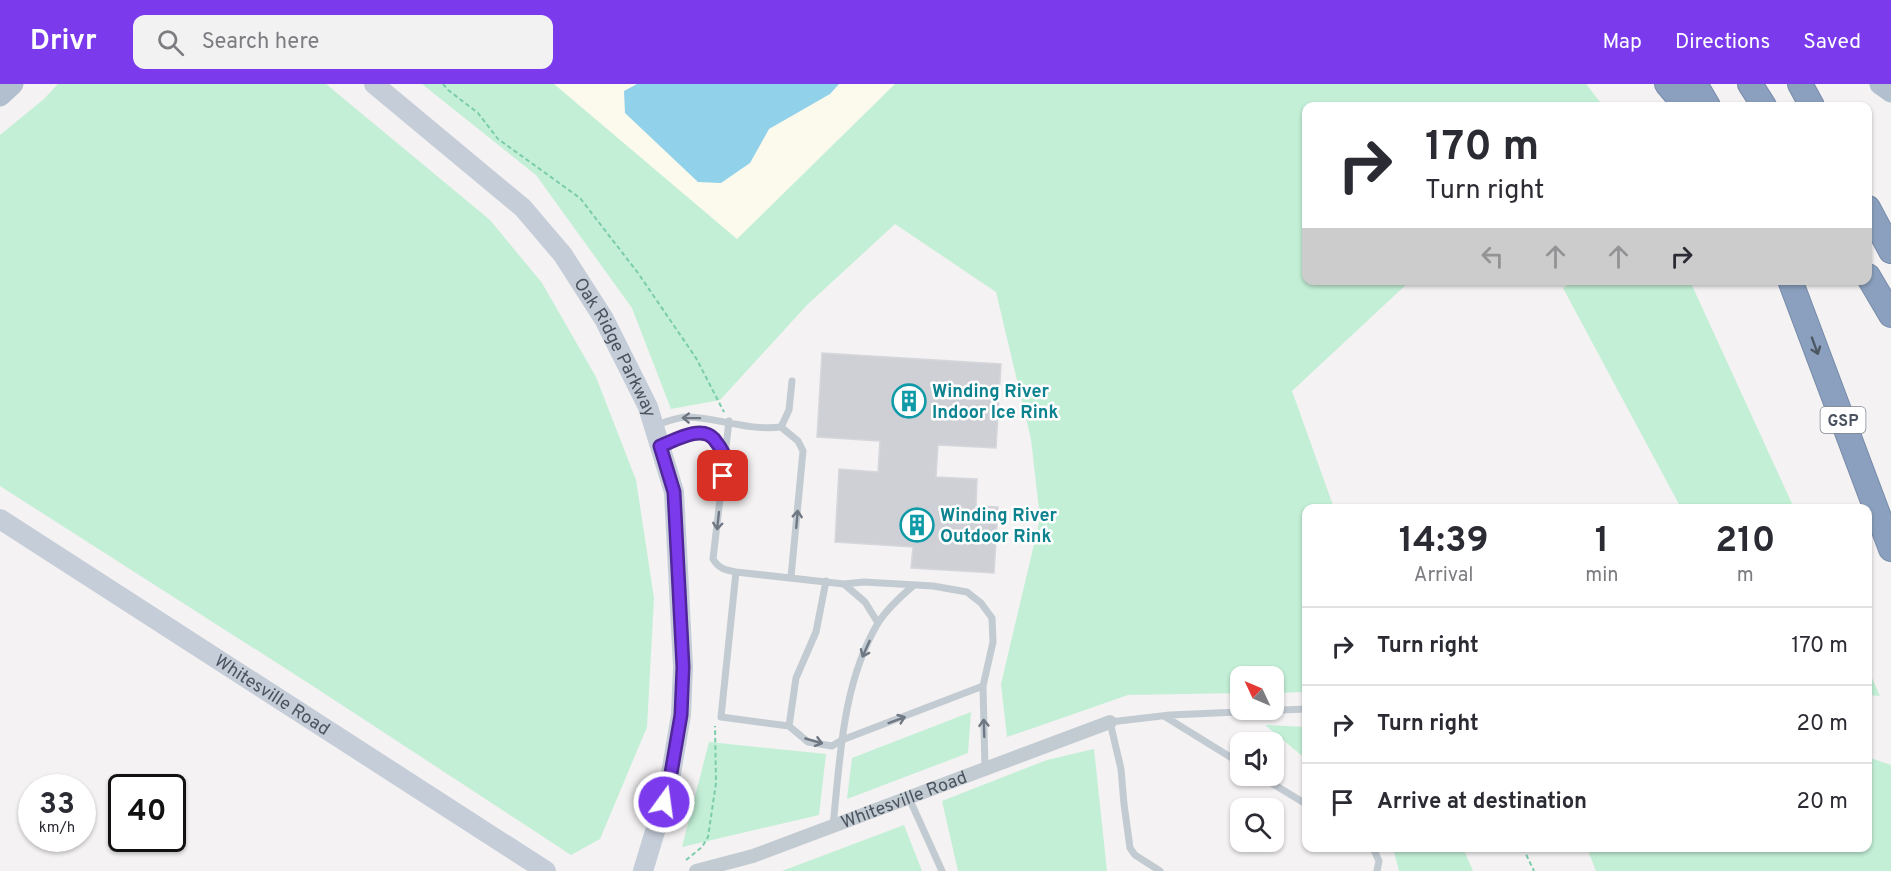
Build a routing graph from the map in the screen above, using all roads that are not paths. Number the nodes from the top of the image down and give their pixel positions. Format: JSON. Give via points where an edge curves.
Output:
{"nodes":[{"id":1,"x":13,"y":84,"type":"edge"},
{"id":2,"x":374,"y":84,"type":"edge"},
{"id":3,"x":1667,"y":84,"type":"edge"},
{"id":4,"x":1695,"y":84,"type":"edge"},
{"id":5,"x":1750,"y":84,"type":"edge"},
{"id":6,"x":1800,"y":84,"type":"edge"},
{"id":7,"x":1880,"y":84,"type":"edge"},
{"id":8,"x":1891,"y":92,"type":"edge"},
{"id":9,"x":0,"y":96,"type":"edge"},
{"id":10,"x":1683,"y":102,"type":"edge"},
{"id":11,"x":1706,"y":102,"type":"edge"},
{"id":12,"x":1761,"y":102,"type":"edge"},
{"id":13,"x":1810,"y":102,"type":"edge"},
{"id":14,"x":1872,"y":215,"type":"edge"},
{"id":15,"x":1891,"y":251,"type":"edge"},
{"id":16,"x":1872,"y":283,"type":"edge"},
{"id":17,"x":1791,"y":285,"type":"edge"},
{"id":18,"x":1891,"y":315,"type":"edge"},
{"id":19,"x":792,"y":381,"type":"dead end"},
{"id":20,"x":729,"y":422,"type":"junction"},
{"id":21,"x":653,"y":425,"type":"junction"},
{"id":22,"x":781,"y":427,"type":"junction"},
{"id":23,"x":660,"y":446,"type":"junction"},
{"id":24,"x":725,"y":456,"type":"junction"},
{"id":25,"x":0,"y":519,"type":"edge"},
{"id":26,"x":1891,"y":549,"type":"edge"},
{"id":27,"x":736,"y":572,"type":"junction"},
{"id":28,"x":791,"y":577,"type":"junction"},
{"id":29,"x":826,"y":581,"type":"junction"},
{"id":30,"x":844,"y":584,"type":"junction"},
{"id":31,"x":913,"y":586,"type":"junction"},
{"id":32,"x":878,"y":623,"type":"junction"},
{"id":33,"x":983,"y":686,"type":"junction"},
{"id":34,"x":1302,"y":709,"type":"edge"},
{"id":35,"x":1164,"y":716,"type":"junction"},
{"id":36,"x":1110,"y":722,"type":"junction"},
{"id":37,"x":789,"y":726,"type":"junction"},
{"id":38,"x":842,"y":740,"type":"junction"},
{"id":39,"x":1230,"y":758,"type":"edge"},
{"id":40,"x":985,"y":769,"type":"junction"},
{"id":41,"x":1276,"y":786,"type":"edge"},
{"id":42,"x":909,"y":798,"type":"junction"},
{"id":43,"x":1302,"y":802,"type":"edge"},
{"id":44,"x":833,"y":826,"type":"junction"},
{"id":45,"x":1375,"y":852,"type":"edge"},
{"id":46,"x":546,"y":871,"type":"edge"},
{"id":47,"x":643,"y":871,"type":"edge"},
{"id":48,"x":696,"y":871,"type":"edge"},
{"id":49,"x":942,"y":871,"type":"edge"},
{"id":50,"x":1161,"y":871,"type":"edge"},
{"id":51,"x":1377,"y":871,"type":"edge"}],
"edges":[{"from":1,"to":9,"type":"main road"},
{"from":2,"to":21,"type":"street","name":"Oak Ridge Parkway","via":[[523,208],[563,255],[604,319],[648,407]]},
{"from":3,"to":10,"type":"highway"},
{"from":4,"to":11,"type":"highway"},
{"from":5,"to":12,"type":"highway"},
{"from":6,"to":13,"type":"highway"},
{"from":7,"to":8,"type":"main road"},
{"from":14,"to":15,"type":"highway"},
{"from":16,"to":18,"type":"highway"},
{"from":17,"to":26,"type":"highway","number":"GSP","one_way":true},
{"from":19,"to":22,"type":"lane","via":[[789,410]]},
{"from":20,"to":21,"type":"lane","one_way":true,"via":[[685,417]]},
{"from":20,"to":22,"type":"lane","via":[[766,429]]},
{"from":20,"to":24,"type":"lane"},
{"from":21,"to":23,"type":"street","name":"Oak Ridge Parkway"},
{"from":28,"to":22,"type":"lane","one_way":true,"via":[[803,451],[798,441]]},
{"from":23,"to":24,"type":"lane","via":[[708,434]]},
{"from":23,"to":47,"type":"street","name":"Oak Ridge Parkway","via":[[674,492],[683,667],[681,715],[669,785]]},
{"from":24,"to":27,"type":"lane","one_way":true,"via":[[713,559],[723,569]]},
{"from":25,"to":46,"type":"street","name":"Whitesville Road"},
{"from":27,"to":28,"type":"lane"},
{"from":27,"to":37,"type":"lane","via":[[721,717]]},
{"from":28,"to":29,"type":"lane"},
{"from":29,"to":30,"type":"lane"},
{"from":29,"to":37,"type":"lane","via":[[816,632],[796,678]]},
{"from":30,"to":31,"type":"lane"},
{"from":30,"to":32,"type":"lane","via":[[865,602]]},
{"from":31,"to":32,"type":"lane"},
{"from":31,"to":33,"type":"lane","via":[[967,592],[992,618],[993,642]]},
{"from":32,"to":38,"type":"lane","one_way":true,"via":[[858,666]]},
{"from":38,"to":33,"type":"lane","one_way":true},
{"from":40,"to":33,"type":"lane","one_way":true},
{"from":34,"to":35,"type":"lane"},
{"from":35,"to":36,"type":"lane"},
{"from":35,"to":39,"type":"lane"},
{"from":36,"to":40,"type":"street","name":"Whitesville Road"},
{"from":36,"to":50,"type":"lane","via":[[1121,769],[1130,848]]},
{"from":37,"to":38,"type":"lane","one_way":true,"via":[[808,742],[832,746]]},
{"from":38,"to":44,"type":"lane"},
{"from":40,"to":42,"type":"street","name":"Whitesville Road"},
{"from":41,"to":43,"type":"lane"},
{"from":42,"to":44,"type":"street","name":"Whitesville Road"},
{"from":42,"to":49,"type":"lane"},
{"from":44,"to":48,"type":"street","name":"Whitesville Road","via":[[753,856]]},
{"from":45,"to":51,"type":"lane","via":[[1379,861]]}]}
